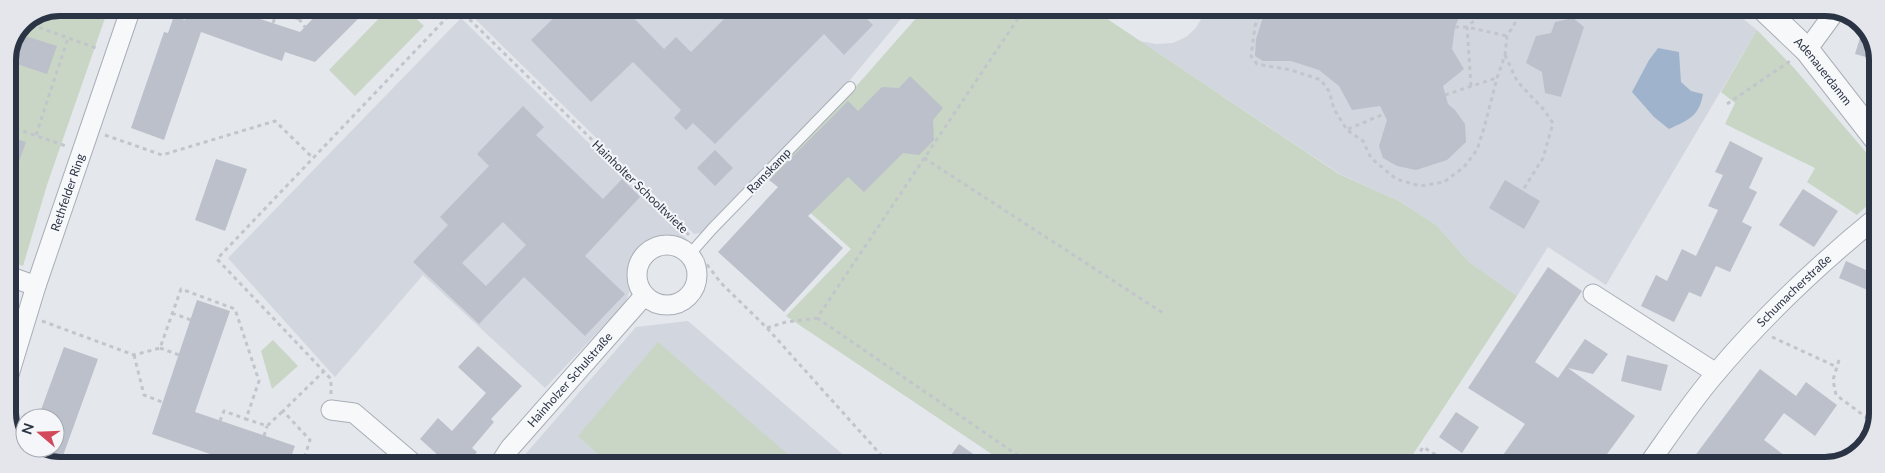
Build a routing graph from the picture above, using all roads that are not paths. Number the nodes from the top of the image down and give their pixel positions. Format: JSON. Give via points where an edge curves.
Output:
{"nodes":[{"id":1,"x":129,"y":16,"type":"edge"},
{"id":2,"x":1772,"y":16,"type":"edge"},
{"id":3,"x":1831,"y":17,"type":"edge"},
{"id":4,"x":1807,"y":50,"type":"junction"},
{"id":5,"x":850,"y":87,"type":"dead end"},
{"id":6,"x":1869,"y":130,"type":"edge"},
{"id":7,"x":1869,"y":224,"type":"edge"},
{"id":8,"x":692,"y":252,"type":"junction"},
{"id":9,"x":16,"y":279,"type":"edge"},
{"id":10,"x":36,"y":286,"type":"junction"},
{"id":11,"x":1594,"y":294,"type":"dead end"},
{"id":12,"x":644,"y":296,"type":"junction"},
{"id":13,"x":16,"y":352,"type":"edge"},
{"id":14,"x":1716,"y":372,"type":"junction"},
{"id":15,"x":330,"y":410,"type":"road end"},
{"id":16,"x":406,"y":457,"type":"edge"},
{"id":17,"x":505,"y":457,"type":"edge"},
{"id":18,"x":1654,"y":457,"type":"edge"}],
"edges":[{"from":1,"to":10,"type":"street","name":"Rethfelder Ring"},
{"from":2,"to":4,"type":"street","name":"Adenauerdamm"},
{"from":3,"to":4,"type":"street"},
{"from":4,"to":6,"type":"street","name":"Adenauerdamm"},
{"from":5,"to":8,"type":"lane","name":"Ramskamp"},
{"from":7,"to":14,"type":"street","name":"Schumacherstraße","via":[[1830,256]]},
{"from":8,"to":12,"type":"street","via":[[668,245],[646,253],[636,274]]},
{"from":8,"to":12,"type":"street","via":[[697,277],[687,298],[665,306]]},
{"from":9,"to":10,"type":"street"},
{"from":10,"to":13,"type":"street","name":"Rethfelder Ring"},
{"from":11,"to":14,"type":"street"},
{"from":12,"to":17,"type":"street","name":"Hainholzer Schulstraße"},
{"from":14,"to":18,"type":"street","name":"Schumacherstraße"},
{"from":15,"to":16,"type":"street","via":[[354,413]]}]}
